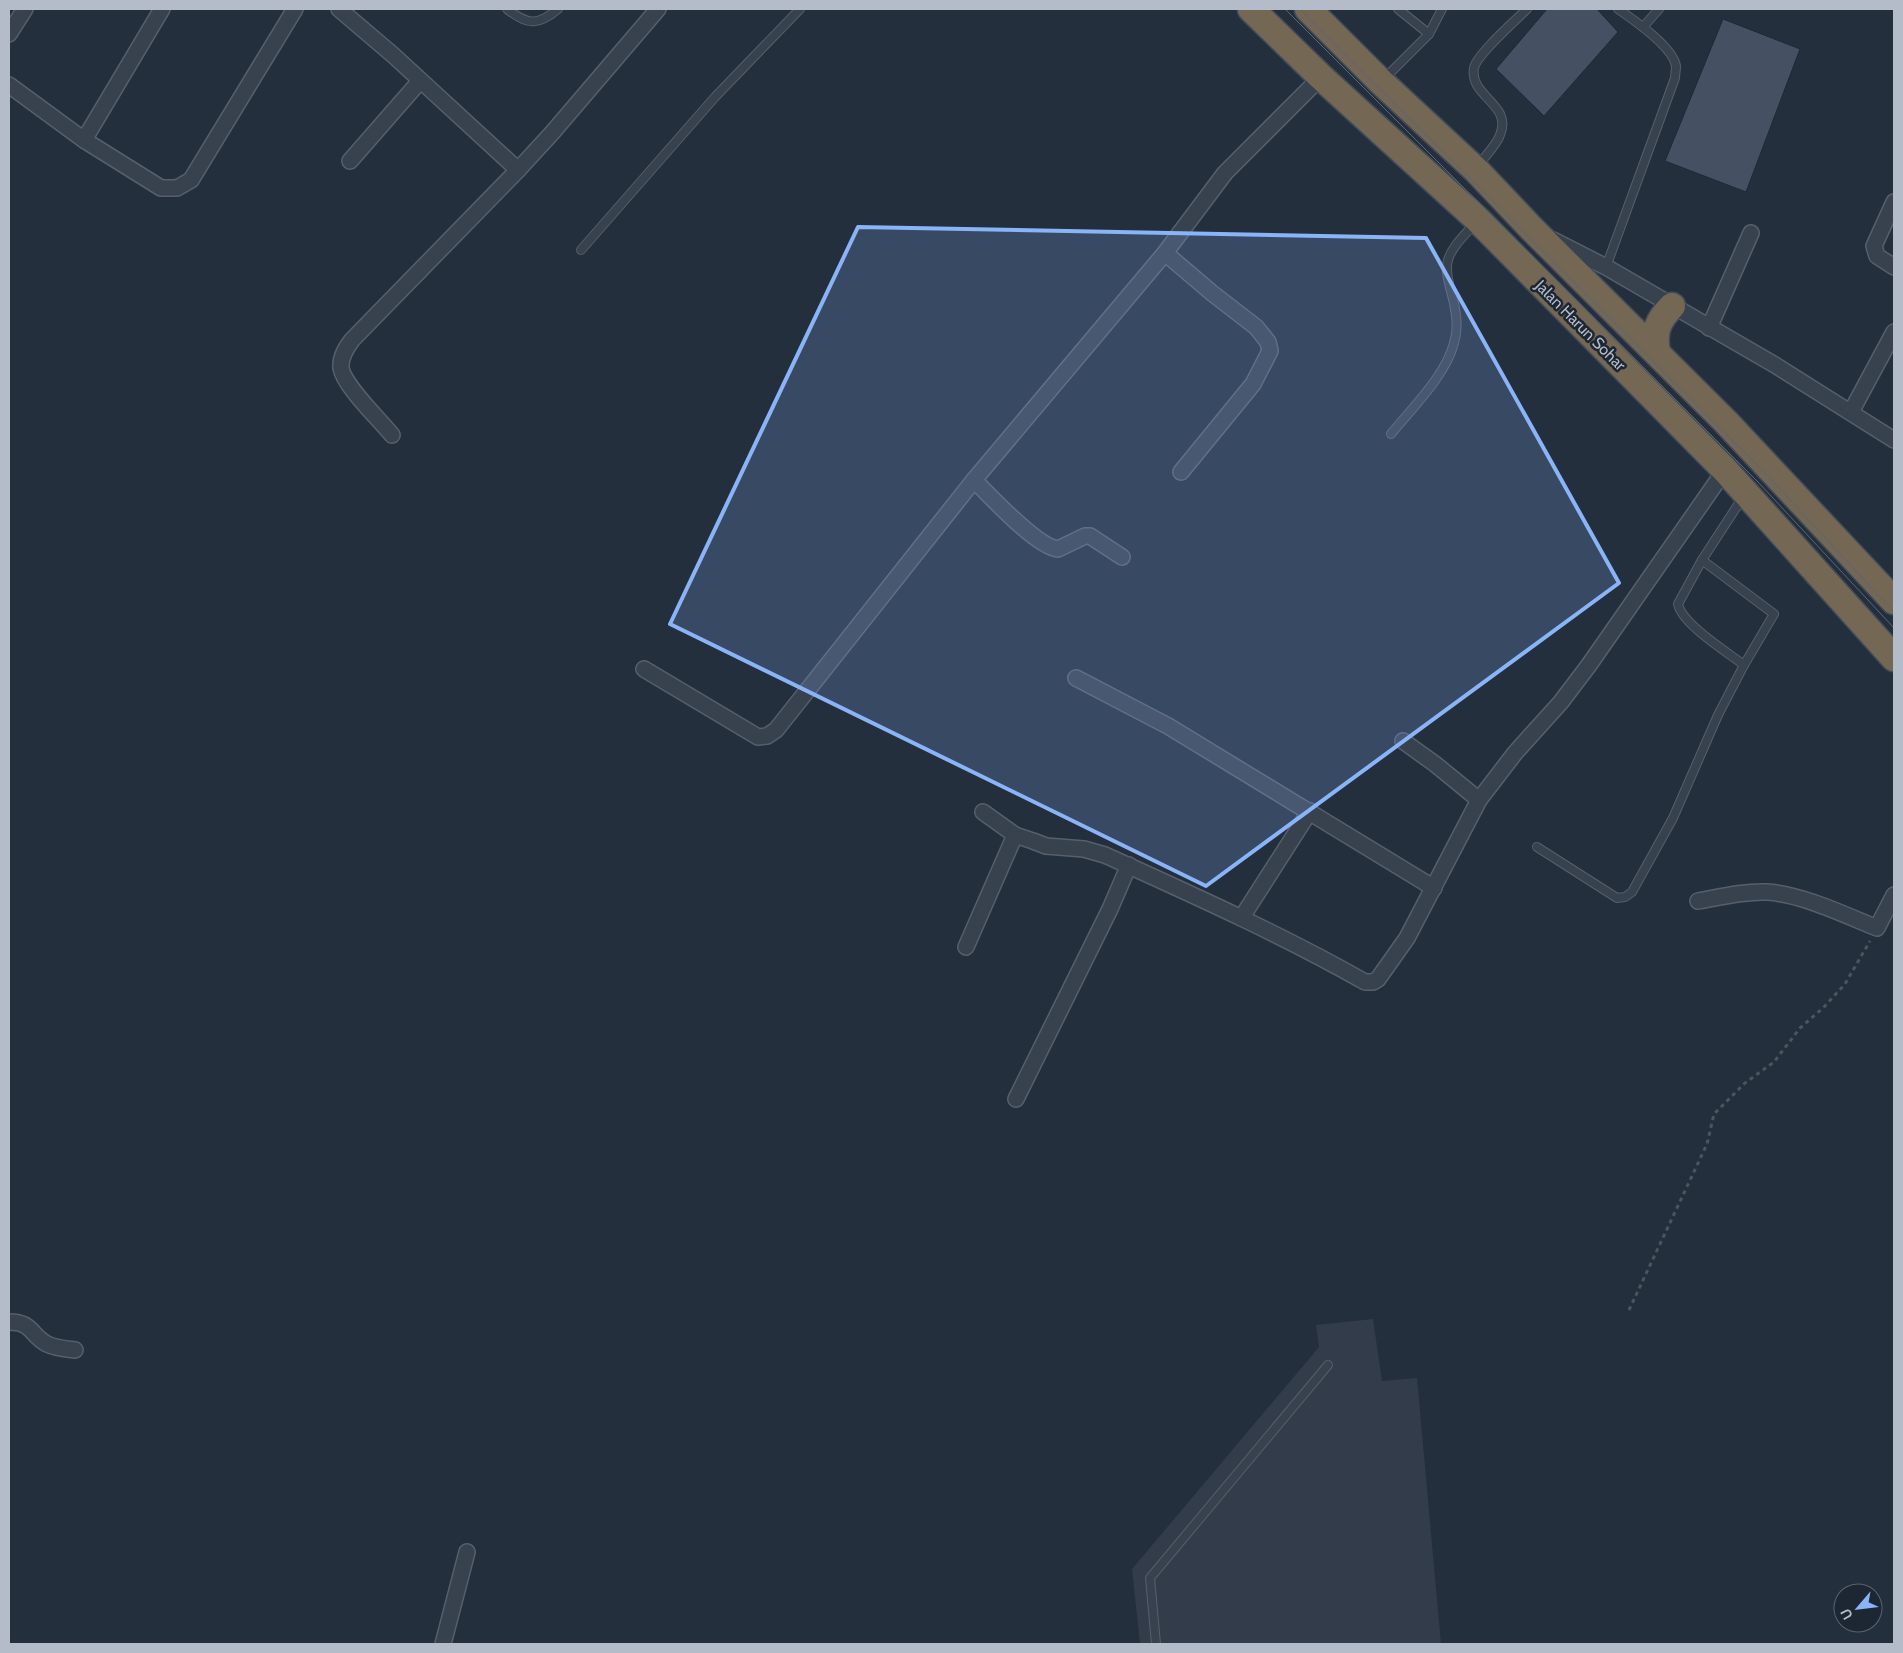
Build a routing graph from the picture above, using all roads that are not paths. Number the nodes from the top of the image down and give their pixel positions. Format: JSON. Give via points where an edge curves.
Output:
{"nodes":[{"id":1,"x":25,"y":9,"type":"edge"},
{"id":2,"x":162,"y":9,"type":"edge"},
{"id":3,"x":295,"y":9,"type":"edge"},
{"id":4,"x":339,"y":9,"type":"edge"},
{"id":5,"x":507,"y":9,"type":"edge"},
{"id":6,"x":558,"y":9,"type":"edge"},
{"id":7,"x":658,"y":9,"type":"edge"},
{"id":8,"x":800,"y":9,"type":"edge"},
{"id":9,"x":1251,"y":9,"type":"edge"},
{"id":10,"x":1308,"y":9,"type":"edge"},
{"id":11,"x":1398,"y":9,"type":"edge"},
{"id":12,"x":1442,"y":9,"type":"edge"},
{"id":13,"x":1527,"y":9,"type":"edge"},
{"id":14,"x":1618,"y":9,"type":"edge"},
{"id":15,"x":1658,"y":9,"type":"edge"},
{"id":16,"x":1643,"y":28,"type":"junction"},
{"id":17,"x":9,"y":34,"type":"edge"},
{"id":18,"x":1428,"y":34,"type":"junction"},
{"id":19,"x":1321,"y":77,"type":"junction"},
{"id":20,"x":420,"y":81,"type":"junction"},
{"id":21,"x":1381,"y":82,"type":"junction"},
{"id":22,"x":9,"y":85,"type":"edge"},
{"id":23,"x":84,"y":140,"type":"junction"},
{"id":24,"x":350,"y":161,"type":"dead end"},
{"id":25,"x":518,"y":170,"type":"junction"},
{"id":26,"x":1476,"y":170,"type":"junction"},
{"id":27,"x":1894,"y":202,"type":"edge"},
{"id":28,"x":1478,"y":220,"type":"junction"},
{"id":29,"x":1532,"y":229,"type":"junction"},
{"id":30,"x":1750,"y":233,"type":"dead end"},
{"id":31,"x":581,"y":250,"type":"dead end"},
{"id":32,"x":1165,"y":253,"type":"junction"},
{"id":33,"x":1606,"y":267,"type":"junction"},
{"id":34,"x":1894,"y":267,"type":"edge"},
{"id":35,"x":1672,"y":306,"type":"junction"},
{"id":36,"x":1709,"y":328,"type":"junction"},
{"id":37,"x":1894,"y":332,"type":"edge"},
{"id":38,"x":1657,"y":352,"type":"junction"},
{"id":39,"x":1851,"y":412,"type":"junction"},
{"id":40,"x":1392,"y":434,"type":"dead end"},
{"id":41,"x":392,"y":435,"type":"dead end"},
{"id":42,"x":1894,"y":440,"type":"edge"},
{"id":43,"x":1725,"y":470,"type":"junction"},
{"id":44,"x":1180,"y":472,"type":"dead end"},
{"id":45,"x":974,"y":480,"type":"junction"},
{"id":46,"x":1745,"y":493,"type":"junction"},
{"id":47,"x":1122,"y":557,"type":"dead end"},
{"id":48,"x":1702,"y":560,"type":"junction"},
{"id":49,"x":1894,"y":601,"type":"edge"},
{"id":50,"x":1894,"y":658,"type":"edge"},
{"id":51,"x":1744,"y":665,"type":"junction"},
{"id":52,"x":644,"y":669,"type":"dead end"},
{"id":53,"x":1076,"y":678,"type":"dead end"},
{"id":54,"x":1403,"y":741,"type":"dead end"},
{"id":55,"x":1479,"y":800,"type":"junction"},
{"id":56,"x":1310,"y":811,"type":"junction"},
{"id":57,"x":983,"y":812,"type":"dead end"},
{"id":58,"x":1015,"y":835,"type":"junction"},
{"id":59,"x":1537,"y":847,"type":"dead end"},
{"id":60,"x":1129,"y":865,"type":"junction"},
{"id":61,"x":1434,"y":888,"type":"junction"},
{"id":62,"x":1894,"y":895,"type":"edge"},
{"id":63,"x":1698,"y":901,"type":"dead end"},
{"id":64,"x":1242,"y":917,"type":"junction"},
{"id":65,"x":966,"y":947,"type":"dead end"},
{"id":66,"x":1016,"y":1099,"type":"dead end"},
{"id":67,"x":9,"y":1322,"type":"edge"},
{"id":68,"x":75,"y":1350,"type":"dead end"},
{"id":69,"x":1328,"y":1365,"type":"dead end"},
{"id":70,"x":466,"y":1552,"type":"dead end"},
{"id":71,"x":443,"y":1644,"type":"edge"},
{"id":72,"x":1156,"y":1644,"type":"edge"}],
"edges":[{"from":1,"to":17,"type":"street"},
{"from":2,"to":23,"type":"street"},
{"from":3,"to":23,"type":"street","via":[[191,180],[177,188],[162,188]]},
{"from":4,"to":20,"type":"street"},
{"from":5,"to":6,"type":"lane","via":[[520,19],[532,22],[548,17]]},
{"from":7,"to":25,"type":"street"},
{"from":8,"to":31,"type":"lane","via":[[715,97]]},
{"from":9,"to":19,"type":"highway","name":"Jalan Harun Sohar"},
{"from":10,"to":21,"type":"highway","name":"Jalan Harun Sohar"},
{"from":11,"to":18,"type":"lane"},
{"from":12,"to":18,"type":"lane"},
{"from":13,"to":26,"type":"lane","via":[[1483,53],[1474,68],[1479,90],[1497,106],[1503,125],[1500,136]]},
{"from":14,"to":16,"type":"lane"},
{"from":15,"to":16,"type":"lane"},
{"from":16,"to":33,"type":"lane","via":[[1672,56],[1676,66],[1675,78]]},
{"from":18,"to":21,"type":"lane"},
{"from":19,"to":28,"type":"highway","name":"Jalan Harun Sohar"},
{"from":19,"to":32,"type":"street","via":[[1225,173]]},
{"from":20,"to":24,"type":"street"},
{"from":20,"to":25,"type":"street"},
{"from":21,"to":26,"type":"highway","name":"Jalan Harun Sohar"},
{"from":22,"to":23,"type":"street"},
{"from":25,"to":41,"type":"street","via":[[343,353],[341,368],[346,382]]},
{"from":26,"to":29,"type":"highway","name":"Jalan Harun Sohar"},
{"from":27,"to":34,"type":"street","via":[[1874,249],[1877,256]]},
{"from":28,"to":40,"type":"lane","via":[[1452,251],[1448,261],[1456,324],[1450,354],[1439,374]]},
{"from":28,"to":43,"type":"highway","name":"Jalan Harun Sohar"},
{"from":29,"to":33,"type":"street"},
{"from":29,"to":38,"type":"highway","name":"Jalan Harun Sohar"},
{"from":30,"to":36,"type":"street"},
{"from":32,"to":44,"type":"street","via":[[1256,327],[1268,342],[1270,351],[1253,384]]},
{"from":32,"to":45,"type":"street"},
{"from":33,"to":35,"type":"street"},
{"from":35,"to":36,"type":"street"},
{"from":35,"to":38,"type":"highway","via":[[1657,326]]},
{"from":36,"to":39,"type":"street"},
{"from":37,"to":39,"type":"street"},
{"from":38,"to":49,"type":"highway","name":"Jalan Harun Sohar"},
{"from":39,"to":42,"type":"street"},
{"from":43,"to":46,"type":"highway","name":"Jalan Harun Sohar"},
{"from":43,"to":55,"type":"street","via":[[1589,665]]},
{"from":45,"to":47,"type":"street","via":[[1044,544],[1058,549],[1090,536]]},
{"from":45,"to":52,"type":"street","via":[[776,730],[767,736],[758,737]]},
{"from":46,"to":48,"type":"lane"},
{"from":46,"to":50,"type":"highway","name":"Jalan Harun Sohar"},
{"from":48,"to":51,"type":"lane","via":[[1679,600],[1680,610],[1709,639]]},
{"from":48,"to":51,"type":"lane","via":[[1774,614]]},
{"from":51,"to":59,"type":"lane","via":[[1718,715],[1673,818],[1629,894],[1617,898]]},
{"from":53,"to":56,"type":"street","via":[[1168,726]]},
{"from":54,"to":55,"type":"street"},
{"from":55,"to":61,"type":"street"},
{"from":56,"to":61,"type":"street"},
{"from":56,"to":64,"type":"street"},
{"from":57,"to":58,"type":"street"},
{"from":58,"to":60,"type":"street","via":[[1046,846],[1084,849]]},
{"from":58,"to":65,"type":"street"},
{"from":60,"to":64,"type":"street"},
{"from":60,"to":66,"type":"street"},
{"from":61,"to":64,"type":"street","via":[[1386,968],[1378,979],[1370,983]]},
{"from":62,"to":63,"type":"street","via":[[1877,928],[1787,895],[1766,892]]},
{"from":67,"to":68,"type":"street","via":[[26,1324],[50,1345]]},
{"from":69,"to":72,"type":"lane","via":[[1150,1578]]},
{"from":70,"to":71,"type":"street"}]}
